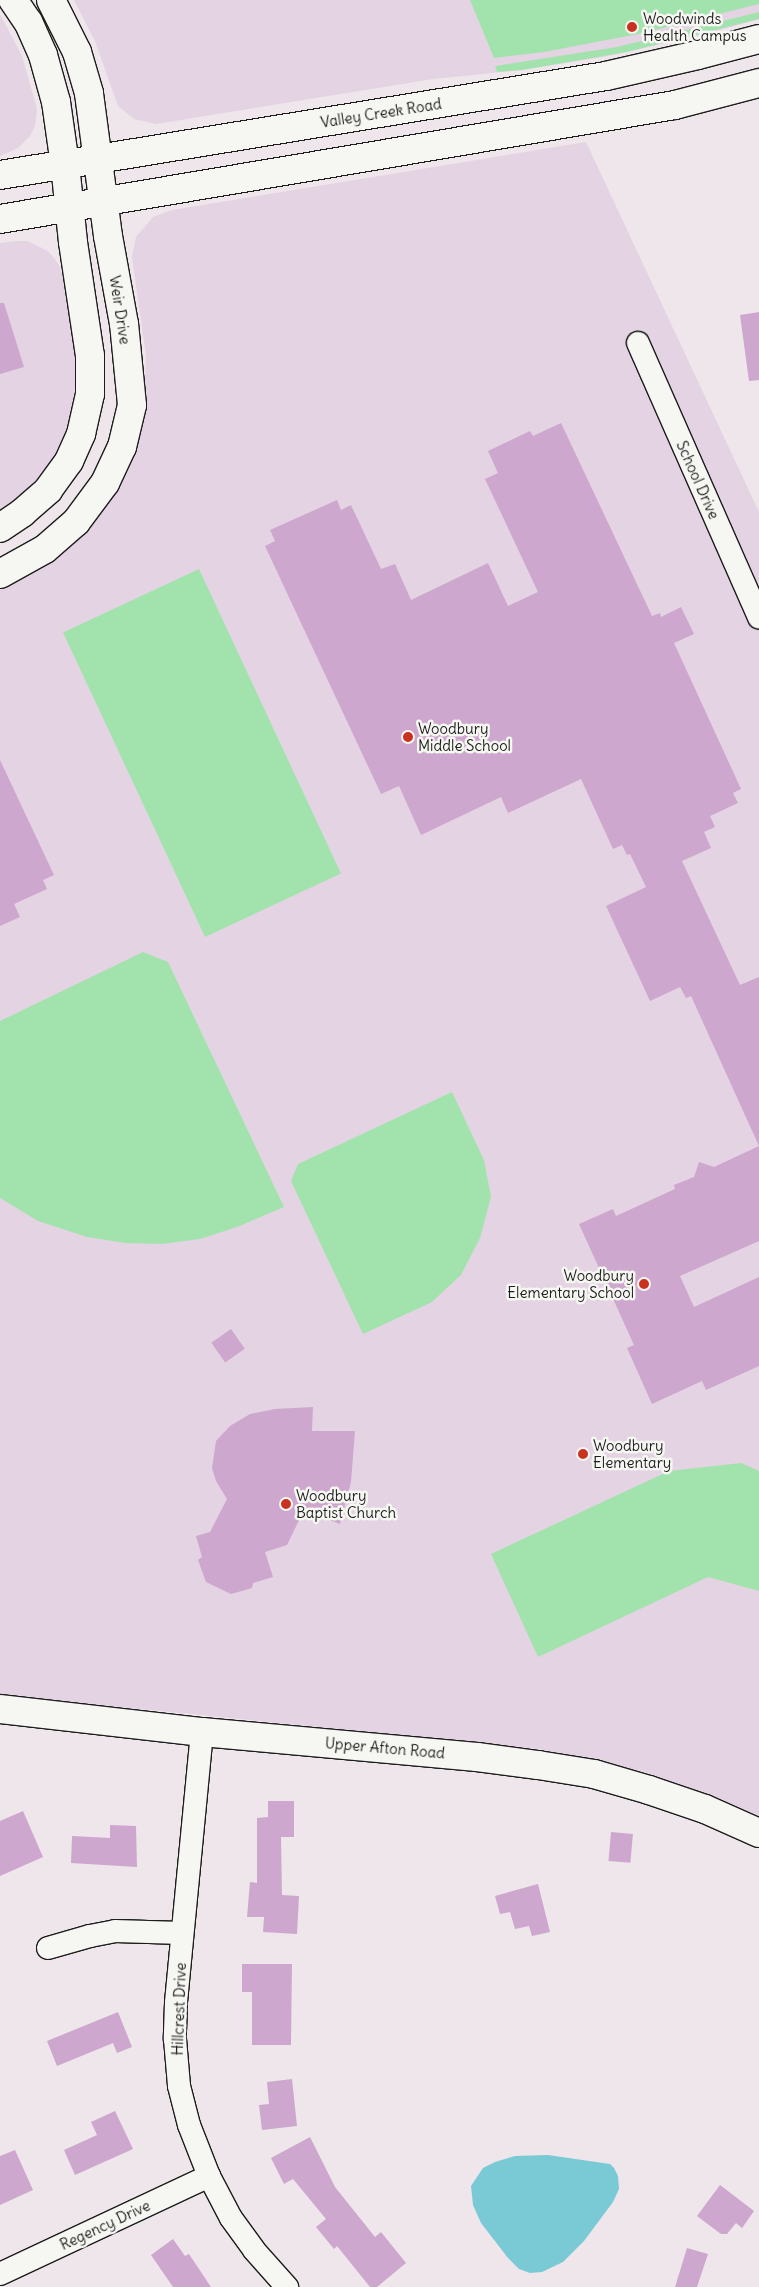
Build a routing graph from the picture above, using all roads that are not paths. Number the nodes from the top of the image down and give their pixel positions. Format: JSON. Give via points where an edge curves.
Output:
{"nodes":[{"id":1,"x":13,"y":0,"type":"edge"},
{"id":2,"x":51,"y":0,"type":"edge"},
{"id":3,"x":759,"y":39,"type":"edge"},
{"id":4,"x":759,"y":83,"type":"edge"},
{"id":5,"x":99,"y":160,"type":"junction"},
{"id":6,"x":65,"y":165,"type":"junction"},
{"id":7,"x":0,"y":175,"type":"edge"},
{"id":8,"x":104,"y":202,"type":"junction"},
{"id":9,"x":70,"y":208,"type":"junction"},
{"id":10,"x":0,"y":219,"type":"edge"},
{"id":11,"x":638,"y":343,"type":"dead end"},
{"id":12,"x":0,"y":528,"type":"edge"},
{"id":13,"x":0,"y":574,"type":"edge"},
{"id":14,"x":759,"y":616,"type":"edge"},
{"id":15,"x":0,"y":1709,"type":"edge"},
{"id":16,"x":202,"y":1732,"type":"junction"},
{"id":17,"x":759,"y":1833,"type":"edge"},
{"id":18,"x":182,"y":1933,"type":"junction"},
{"id":19,"x":48,"y":1948,"type":"dead end"},
{"id":20,"x":209,"y":2176,"type":"junction"},
{"id":21,"x":0,"y":2274,"type":"edge"},
{"id":22,"x":287,"y":2287,"type":"edge"}],
"edges":[{"from":1,"to":6,"type":"street","via":[[32,30],[46,62],[56,102]]},
{"from":2,"to":5,"type":"street","name":"Weir Drive","via":[[83,69]]},
{"from":3,"to":5,"type":"street","name":"Valley Creek Road","via":[[606,76]]},
{"from":4,"to":8,"type":"street","via":[[675,105]]},
{"from":5,"to":6,"type":"street","name":"Valley Creek Road"},
{"from":5,"to":8,"type":"street","name":"Weir Drive"},
{"from":6,"to":7,"type":"street","name":"Valley Creek Road"},
{"from":6,"to":9,"type":"street"},
{"from":8,"to":9,"type":"street"},
{"from":8,"to":13,"type":"street","name":"Weir Drive","via":[[124,324],[132,405],[122,447],[105,483],[76,522],[45,549]]},
{"from":9,"to":10,"type":"street"},
{"from":9,"to":12,"type":"street","via":[[90,356],[90,394],[80,434],[68,461],[48,490]]},
{"from":11,"to":14,"type":"street","name":"School Drive"},
{"from":15,"to":16,"type":"street","name":"Upper Afton Road"},
{"from":16,"to":17,"type":"street","name":"Upper Afton Road","via":[[477,1757],[594,1774],[705,1809]]},
{"from":16,"to":18,"type":"street","name":"Hillcrest Drive"},
{"from":18,"to":19,"type":"street","via":[[115,1931]]},
{"from":18,"to":20,"type":"street","name":"Hillcrest Drive","via":[[175,2039],[179,2086],[188,2125]]},
{"from":20,"to":21,"type":"street","name":"Regency Drive"},
{"from":20,"to":22,"type":"street","name":"Hillcrest Drive","via":[[231,2218]]}]}
